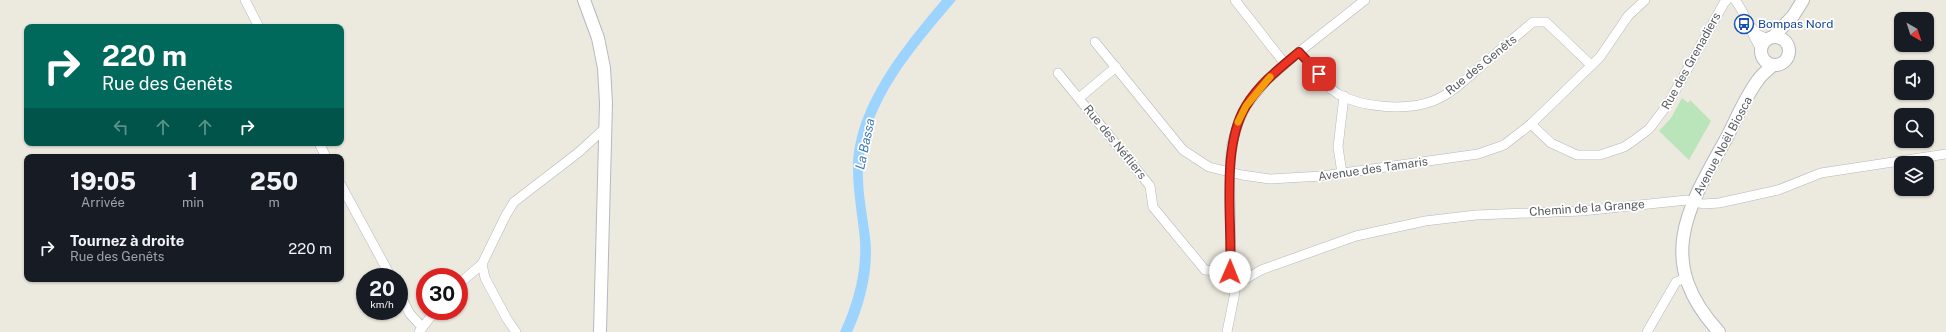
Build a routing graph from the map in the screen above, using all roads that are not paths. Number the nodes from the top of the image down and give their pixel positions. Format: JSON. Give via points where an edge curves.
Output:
{"nodes":[{"id":1,"x":245,"y":0,"type":"edge"},
{"id":2,"x":584,"y":0,"type":"edge"},
{"id":3,"x":1235,"y":0,"type":"edge"},
{"id":4,"x":1365,"y":0,"type":"edge"},
{"id":5,"x":1645,"y":0,"type":"edge"},
{"id":6,"x":1728,"y":0,"type":"edge"},
{"id":7,"x":1735,"y":0,"type":"edge"},
{"id":8,"x":1803,"y":0,"type":"edge"},
{"id":9,"x":1793,"y":16,"type":"junction"},
{"id":10,"x":257,"y":24,"type":"edge"},
{"id":11,"x":1750,"y":26,"type":"junction"},
{"id":12,"x":1771,"y":38,"type":"junction"},
{"id":13,"x":1095,"y":42,"type":"dead end"},
{"id":14,"x":1786,"y":42,"type":"junction"},
{"id":15,"x":1299,"y":52,"type":"junction"},
{"id":16,"x":1762,"y":52,"type":"junction"},
{"id":17,"x":1285,"y":64,"type":"junction"},
{"id":18,"x":1591,"y":65,"type":"junction"},
{"id":19,"x":1773,"y":65,"type":"junction"},
{"id":20,"x":1116,"y":67,"type":"junction"},
{"id":21,"x":1058,"y":73,"type":"dead end"},
{"id":22,"x":1758,"y":79,"type":"junction"},
{"id":23,"x":1344,"y":96,"type":"junction"},
{"id":24,"x":1078,"y":98,"type":"junction"},
{"id":25,"x":1531,"y":124,"type":"junction"},
{"id":26,"x":604,"y":129,"type":"junction"},
{"id":27,"x":1946,"y":154,"type":"edge"},
{"id":28,"x":1230,"y":172,"type":"junction"},
{"id":29,"x":1342,"y":174,"type":"junction"},
{"id":30,"x":344,"y":191,"type":"edge"},
{"id":31,"x":1693,"y":202,"type":"junction"},
{"id":32,"x":482,"y":264,"type":"junction"},
{"id":33,"x":386,"y":268,"type":"edge"},
{"id":34,"x":1230,"y":272,"type":"junction"},
{"id":35,"x":468,"y":276,"type":"edge"},
{"id":36,"x":1685,"y":278,"type":"junction"},
{"id":37,"x":1234,"y":286,"type":"junction"},
{"id":38,"x":408,"y":310,"type":"edge"},
{"id":39,"x":428,"y":320,"type":"edge"},
{"id":40,"x":420,"y":330,"type":"edge"},
{"id":41,"x":516,"y":332,"type":"edge"},
{"id":42,"x":600,"y":332,"type":"edge"},
{"id":43,"x":1227,"y":332,"type":"edge"},
{"id":44,"x":1647,"y":332,"type":"edge"},
{"id":45,"x":1718,"y":332,"type":"edge"}],
"edges":[{"from":1,"to":10,"type":"street"},
{"from":2,"to":26,"type":"main road","via":[[598,38],[604,68]]},
{"from":3,"to":17,"type":"street"},
{"from":4,"to":15,"type":"street"},
{"from":5,"to":18,"type":"street","name":"Avenue des Tamaris","via":[[1628,16],[1607,48]]},
{"from":6,"to":25,"type":"street","name":"Rue des Grenadiers","via":[[1668,104],[1648,129],[1633,142],[1600,155],[1577,155],[1551,143]]},
{"from":7,"to":11,"type":"street"},
{"from":8,"to":9,"type":"main road"},
{"from":9,"to":12,"type":"main road"},
{"from":9,"to":14,"type":"main road"},
{"from":11,"to":12,"type":"street","via":[[1757,34]]},
{"from":11,"to":16,"type":"street"},
{"from":12,"to":14,"type":"main road"},
{"from":12,"to":16,"type":"main road"},
{"from":13,"to":20,"type":"street","name":"Avenue des Tamaris"},
{"from":14,"to":19,"type":"main road","via":[[1789,51],[1786,60]]},
{"from":15,"to":17,"type":"street"},
{"from":15,"to":23,"type":"street","name":"Rue des Genêts","via":[[1325,82]]},
{"from":16,"to":19,"type":"main road","via":[[1767,62]]},
{"from":16,"to":22,"type":"main road"},
{"from":17,"to":28,"type":"street","via":[[1267,80],[1246,106],[1231,147]]},
{"from":18,"to":23,"type":"street","name":"Rue des Genêts","via":[[1546,22],[1533,22],[1457,87],[1433,101],[1386,107],[1356,102]]},
{"from":18,"to":25,"type":"street","name":"Avenue des Tamaris"},
{"from":19,"to":22,"type":"main road"},
{"from":20,"to":24,"type":"street"},
{"from":20,"to":28,"type":"street","name":"Avenue des Tamaris","via":[[1183,150],[1209,167]]},
{"from":21,"to":24,"type":"street","name":"Rue des Néfliers"},
{"from":22,"to":31,"type":"main road","name":"Avenue Noël Biosca","via":[[1699,186]]},
{"from":23,"to":29,"type":"street","via":[[1338,147]]},
{"from":24,"to":34,"type":"street","name":"Rue des Néfliers","via":[[1150,186],[1153,207],[1205,270]]},
{"from":25,"to":29,"type":"street","name":"Avenue des Tamaris","via":[[1509,142],[1491,151]]},
{"from":26,"to":32,"type":"street","via":[[579,152],[514,202]]},
{"from":26,"to":42,"type":"main road"},
{"from":27,"to":31,"type":"street","name":"Chemin de la Grange","via":[[1821,173],[1778,190],[1719,203]]},
{"from":28,"to":29,"type":"street","name":"Avenue des Tamaris","via":[[1270,180]]},
{"from":28,"to":34,"type":"street"},
{"from":30,"to":33,"type":"street"},
{"from":31,"to":36,"type":"main road","name":"Avenue Noël Biosca","via":[[1684,223],[1681,240]]},
{"from":31,"to":37,"type":"street","name":"Chemin de la Grange","via":[[1687,200],[1582,211],[1476,215],[1425,221],[1356,236],[1261,270]]},
{"from":32,"to":35,"type":"street"},
{"from":32,"to":41,"type":"street","via":[[485,278]]},
{"from":34,"to":37,"type":"street"},
{"from":36,"to":44,"type":"street","via":[[1676,282]]},
{"from":36,"to":45,"type":"main road","name":"Avenue Noël Biosca","via":[[1697,305]]},
{"from":37,"to":43,"type":"street"},
{"from":38,"to":40,"type":"street"},
{"from":39,"to":40,"type":"street"}]}
